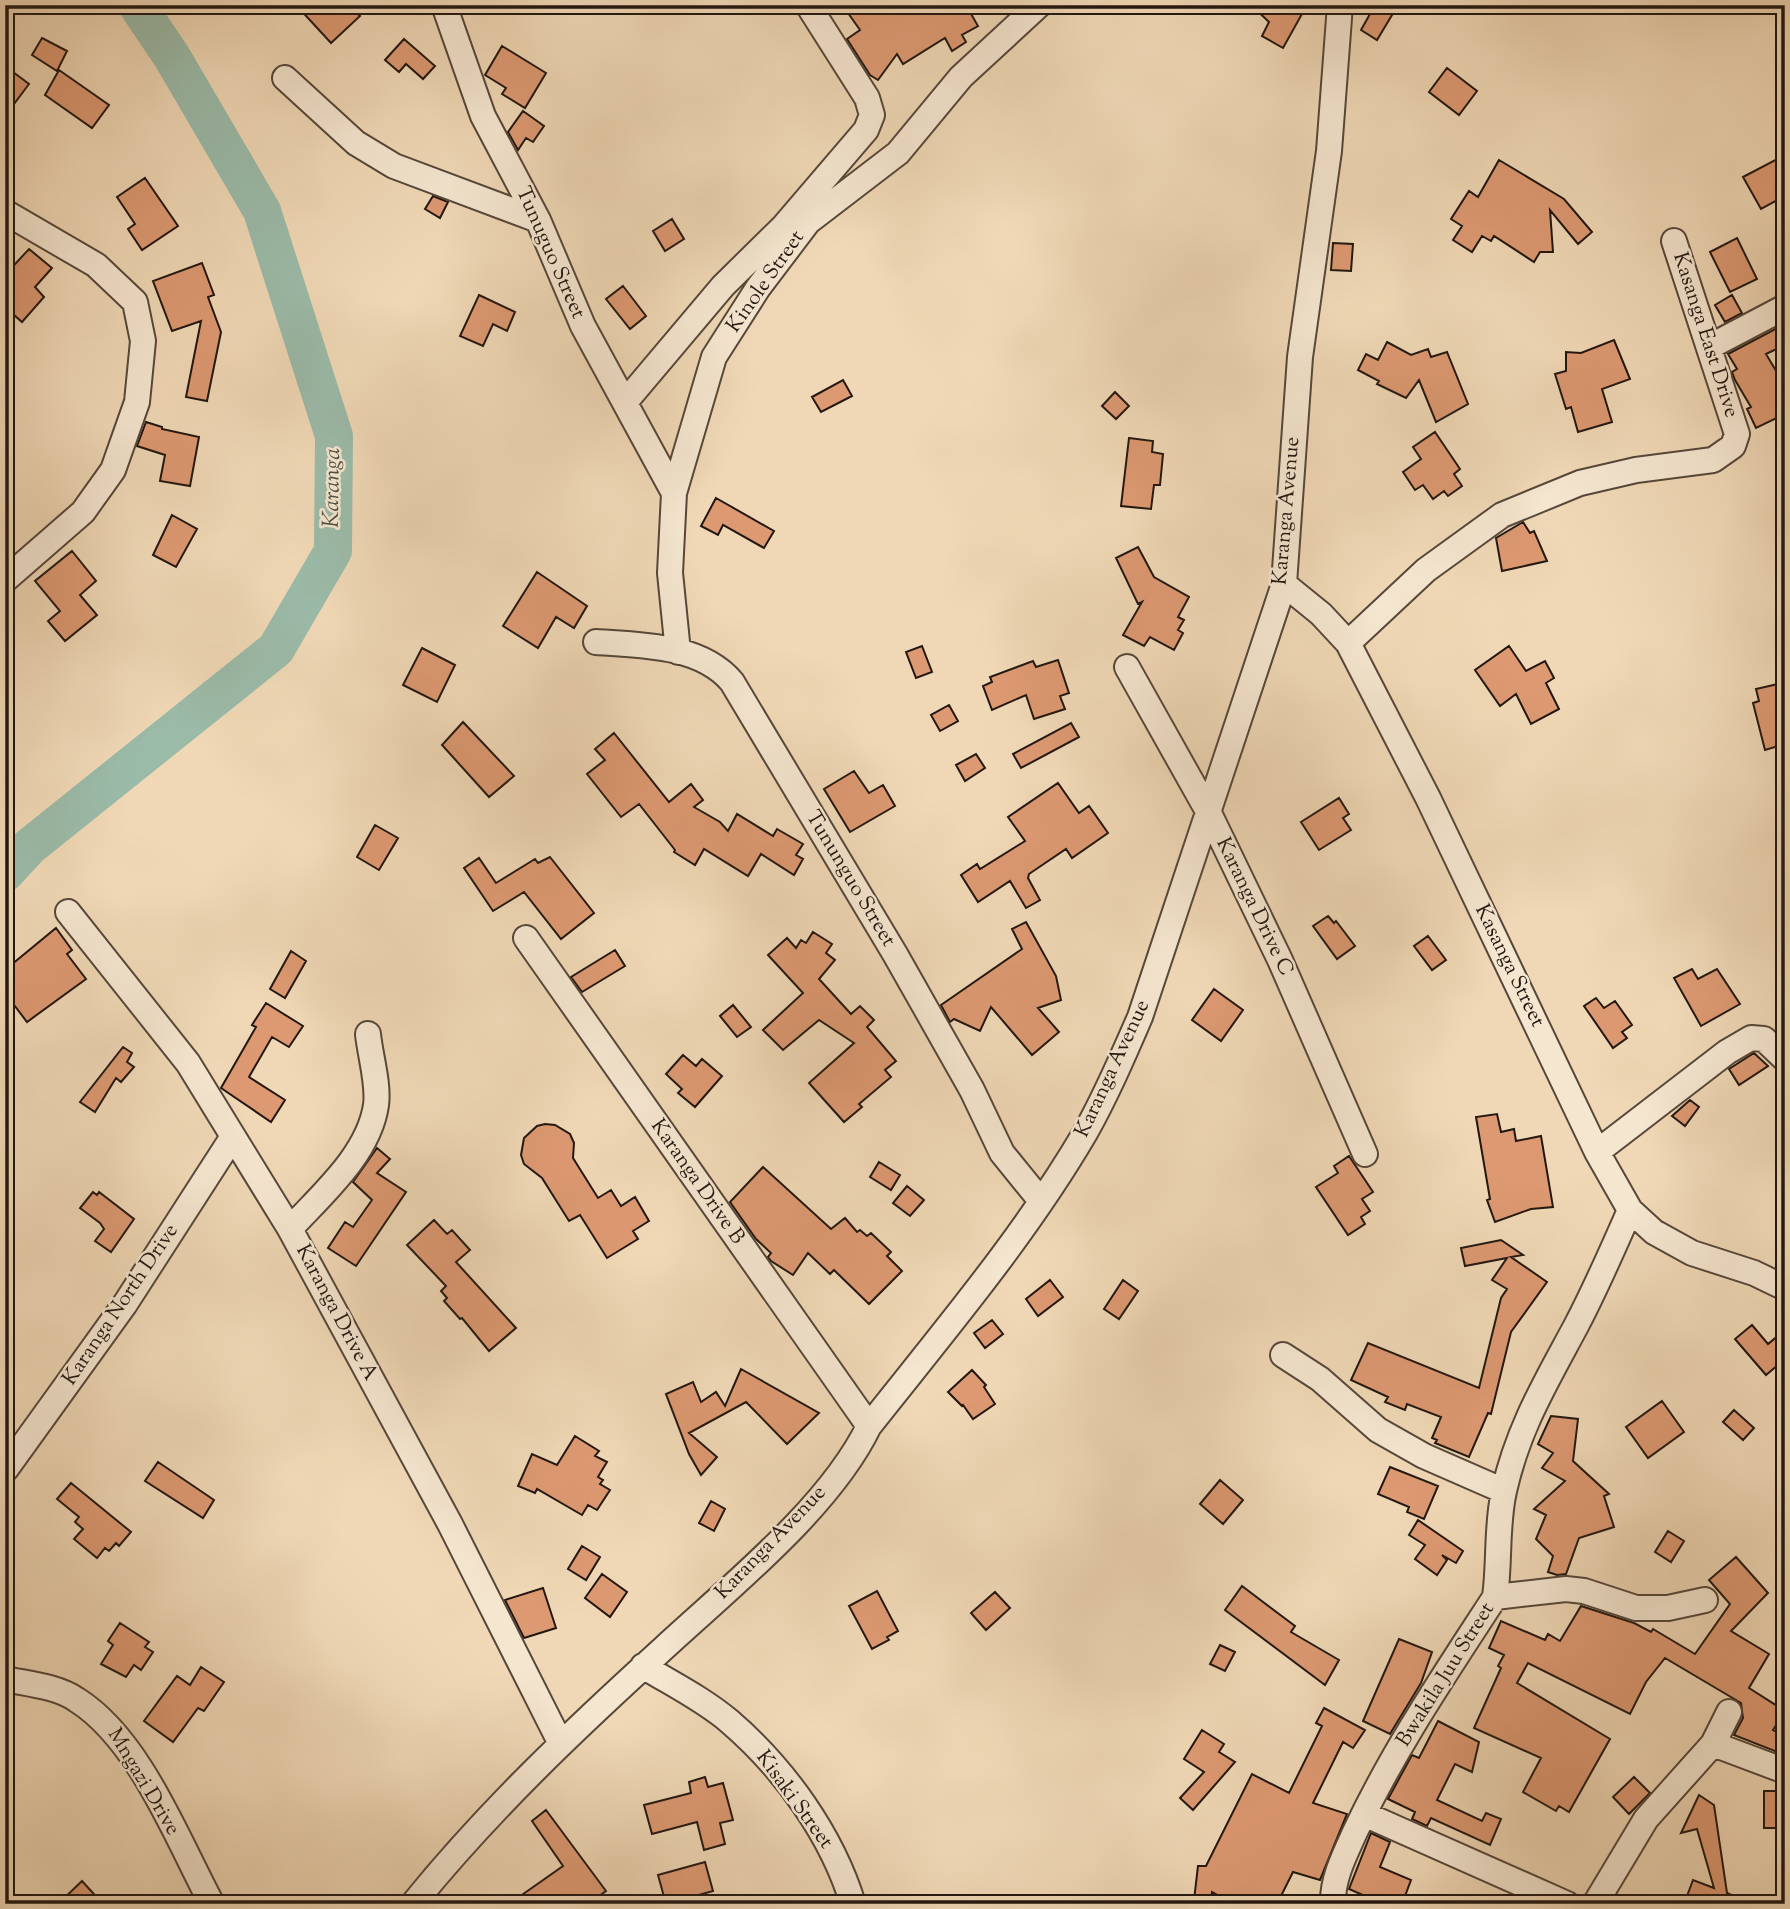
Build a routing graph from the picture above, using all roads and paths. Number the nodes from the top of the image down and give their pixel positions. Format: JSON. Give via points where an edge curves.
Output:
{"nodes":[{"id":1,"x":444,"y":5,"type":"edge"},
{"id":2,"x":808,"y":5,"type":"edge"},
{"id":3,"x":1039,"y":5,"type":"edge"},
{"id":4,"x":1339,"y":5,"type":"edge"},
{"id":5,"x":285,"y":78,"type":"dead end"},
{"id":6,"x":5,"y":212,"type":"edge"},
{"id":7,"x":538,"y":220,"type":"junction"},
{"id":8,"x":1674,"y":241,"type":"dead end"},
{"id":9,"x":1785,"y":307,"type":"edge"},
{"id":10,"x":1711,"y":346,"type":"junction"},
{"id":11,"x":626,"y":401,"type":"junction"},
{"id":12,"x":674,"y":493,"type":"junction"},
{"id":13,"x":5,"y":580,"type":"edge"},
{"id":14,"x":1284,"y":584,"type":"junction"},
{"id":15,"x":596,"y":642,"type":"dead end"},
{"id":16,"x":1348,"y":643,"type":"junction"},
{"id":17,"x":678,"y":652,"type":"junction"},
{"id":18,"x":1127,"y":667,"type":"dead end"},
{"id":19,"x":1209,"y":814,"type":"junction"},
{"id":20,"x":68,"y":912,"type":"dead end"},
{"id":21,"x":526,"y":938,"type":"dead end"},
{"id":22,"x":368,"y":1034,"type":"dead end"},
{"id":23,"x":1785,"y":1059,"type":"edge"},
{"id":24,"x":232,"y":1138,"type":"junction"},
{"id":25,"x":1597,"y":1152,"type":"junction"},
{"id":26,"x":1365,"y":1154,"type":"dead end"},
{"id":27,"x":1041,"y":1201,"type":"junction"},
{"id":28,"x":1630,"y":1210,"type":"junction"},
{"id":29,"x":290,"y":1229,"type":"junction"},
{"id":30,"x":1785,"y":1288,"type":"edge"},
{"id":31,"x":1283,"y":1355,"type":"dead end"},
{"id":32,"x":869,"y":1426,"type":"junction"},
{"id":33,"x":6,"y":1469,"type":"edge"},
{"id":34,"x":1504,"y":1491,"type":"junction"},
{"id":35,"x":1496,"y":1597,"type":"junction"},
{"id":36,"x":1705,"y":1600,"type":"dead end"},
{"id":37,"x":643,"y":1667,"type":"junction"},
{"id":38,"x":5,"y":1679,"type":"edge"},
{"id":39,"x":1729,"y":1712,"type":"dead end"},
{"id":40,"x":561,"y":1742,"type":"junction"},
{"id":41,"x":1713,"y":1744,"type":"junction"},
{"id":42,"x":1785,"y":1771,"type":"edge"},
{"id":43,"x":1364,"y":1814,"type":"junction"},
{"id":44,"x":212,"y":1904,"type":"edge"},
{"id":45,"x":413,"y":1904,"type":"edge"},
{"id":46,"x":853,"y":1904,"type":"edge"},
{"id":47,"x":1333,"y":1904,"type":"edge"},
{"id":48,"x":1567,"y":1904,"type":"edge"},
{"id":49,"x":1595,"y":1904,"type":"edge"}],
"edges":[{"from":1,"to":7,"type":"street","name":"Tunuguo Street","via":[[483,116]]},
{"from":2,"to":11,"type":"street","via":[[867,98],[872,115],[866,130],[783,227],[723,286]]},
{"from":3,"to":12,"type":"street","name":"Kinole Street","via":[[961,77],[898,153],[808,222],[758,288],[714,357]]},
{"from":4,"to":14,"type":"street","name":"Karanga Avenue","via":[[1329,151],[1300,357]]},
{"from":5,"to":7,"type":"street","via":[[356,143],[394,166]]},
{"from":6,"to":13,"type":"street","via":[[106,274],[135,302],[143,341],[137,402],[113,470],[83,512]]},
{"from":7,"to":11,"type":"street","name":"Tunuguo Street","via":[[583,326]]},
{"from":8,"to":10,"type":"street","name":"Kasanga East Drive"},
{"from":9,"to":10,"type":"street"},
{"from":10,"to":16,"type":"street","name":"Kasanga East Drive","via":[[1737,434],[1733,446],[1713,460],[1580,483],[1502,515],[1426,570]]},
{"from":11,"to":12,"type":"street","name":"Tunuguo Street"},
{"from":12,"to":17,"type":"street","name":"Kinole Street","via":[[670,573]]},
{"from":14,"to":16,"type":"street","name":"Kasanga Street"},
{"from":14,"to":19,"type":"street","name":"Karanga Avenue"},
{"from":15,"to":17,"type":"street","name":"Tununguo Street"},
{"from":16,"to":25,"type":"street","name":"Kasanga Street","via":[[1428,798]]},
{"from":17,"to":27,"type":"street","name":"Tununguo Street","via":[[710,662],[732,682],[895,954],[1003,1153]]},
{"from":18,"to":19,"type":"street","name":"Karanga Drive C"},
{"from":19,"to":26,"type":"street","name":"Karanga Drive C","via":[[1280,960]]},
{"from":19,"to":27,"type":"street","name":"Karanga Avenue","via":[[1140,1017],[1086,1131]]},
{"from":20,"to":24,"type":"street","name":"Karanga Drive A","via":[[188,1063]]},
{"from":21,"to":32,"type":"street","name":"Karanga Drive B"},
{"from":22,"to":29,"type":"street","via":[[376,1103],[365,1139]]},
{"from":23,"to":25,"type":"street","via":[[1764,1039],[1751,1038]]},
{"from":24,"to":29,"type":"street","name":"Karanga Drive A"},
{"from":24,"to":33,"type":"street","name":"Karanga North Drive","via":[[125,1304]]},
{"from":25,"to":28,"type":"street","name":"Kasanga Street"},
{"from":27,"to":32,"type":"street","name":"Karanga Avenue"},
{"from":28,"to":30,"type":"street","name":"Kasanga Street","via":[[1654,1232],[1692,1253]]},
{"from":28,"to":34,"type":"street","name":"Bwakila Juu Street","via":[[1527,1417]]},
{"from":29,"to":40,"type":"street","name":"Karanga Drive A","via":[[450,1524]]},
{"from":31,"to":34,"type":"street","via":[[1320,1379],[1378,1430]]},
{"from":32,"to":37,"type":"street","name":"Karanga Avenue","via":[[860,1445],[800,1519]]},
{"from":34,"to":35,"type":"street","name":"Bwakila Juu Street","via":[[1497,1536]]},
{"from":35,"to":36,"type":"street","via":[[1584,1591],[1636,1608],[1668,1608]]},
{"from":35,"to":43,"type":"street","name":"Bwakila Juu Street","via":[[1412,1724]]},
{"from":37,"to":40,"type":"street","name":"Karanga Avenue"},
{"from":37,"to":46,"type":"street","name":"Kisaki Street","via":[[727,1720],[757,1748],[785,1780],[835,1855]]},
{"from":38,"to":44,"type":"street","name":"Mngazi Drive","via":[[75,1698],[107,1723],[145,1778]]},
{"from":39,"to":41,"type":"street"},
{"from":40,"to":45,"type":"street","name":"Karanga Avenue","via":[[455,1852]]},
{"from":41,"to":42,"type":"street"},
{"from":41,"to":49,"type":"street","via":[[1646,1819]]},
{"from":43,"to":47,"type":"street","name":"Bwakila Juu Street","via":[[1342,1861]]},
{"from":43,"to":48,"type":"street"}]}
